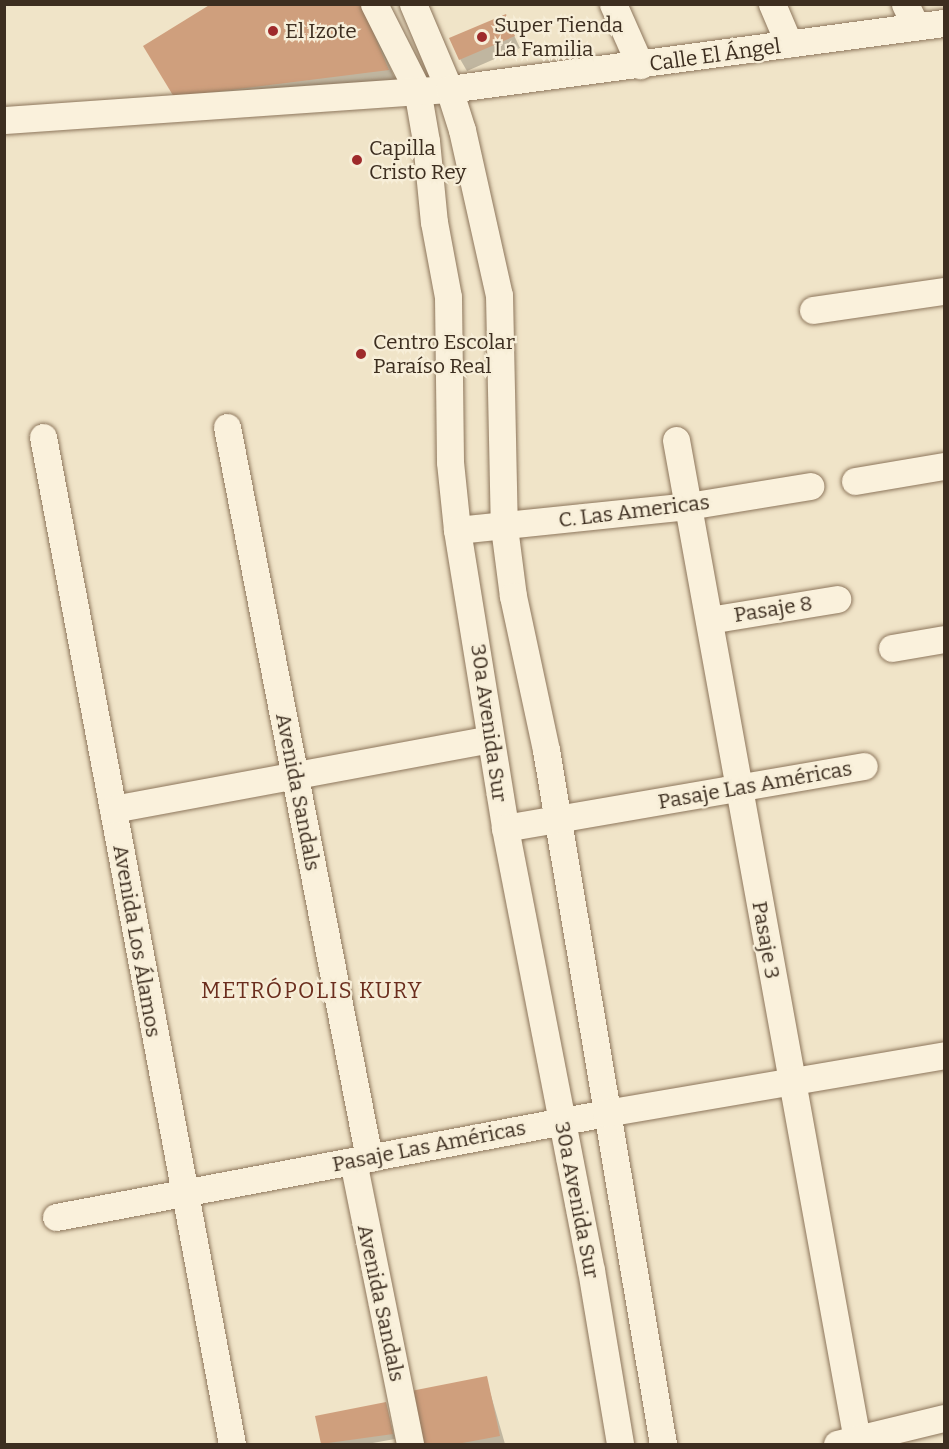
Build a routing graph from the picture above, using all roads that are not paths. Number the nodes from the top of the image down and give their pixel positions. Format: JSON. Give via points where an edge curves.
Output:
{"nodes":[{"id":1,"x":374,"y":4,"type":"edge"},
{"id":2,"x":413,"y":4,"type":"edge"},
{"id":3,"x":613,"y":4,"type":"edge"},
{"id":4,"x":772,"y":4,"type":"edge"},
{"id":5,"x":911,"y":16,"type":"edge"},
{"id":6,"x":945,"y":23,"type":"edge"},
{"id":7,"x":789,"y":44,"type":"junction"},
{"id":8,"x":640,"y":65,"type":"junction"},
{"id":9,"x":449,"y":88,"type":"junction"},
{"id":10,"x":417,"y":89,"type":"junction"},
{"id":11,"x":4,"y":120,"type":"edge"},
{"id":12,"x":945,"y":291,"type":"edge"},
{"id":13,"x":813,"y":310,"type":"dead end"},
{"id":14,"x":227,"y":427,"type":"dead end"},
{"id":15,"x":43,"y":437,"type":"dead end"},
{"id":16,"x":676,"y":440,"type":"dead end"},
{"id":17,"x":945,"y":466,"type":"edge"},
{"id":18,"x":855,"y":481,"type":"dead end"},
{"id":19,"x":810,"y":486,"type":"dead end"},
{"id":20,"x":688,"y":506,"type":"junction"},
{"id":21,"x":504,"y":527,"type":"junction"},
{"id":22,"x":457,"y":530,"type":"junction"},
{"id":23,"x":837,"y":599,"type":"dead end"},
{"id":24,"x":709,"y":620,"type":"junction"},
{"id":25,"x":945,"y":639,"type":"edge"},
{"id":26,"x":892,"y":648,"type":"dead end"},
{"id":27,"x":490,"y":739,"type":"junction"},
{"id":28,"x":864,"y":766,"type":"dead end"},
{"id":29,"x":295,"y":774,"type":"junction"},
{"id":30,"x":739,"y":788,"type":"junction"},
{"id":31,"x":113,"y":809,"type":"junction"},
{"id":32,"x":557,"y":820,"type":"junction"},
{"id":33,"x":505,"y":828,"type":"junction"},
{"id":34,"x":945,"y":1055,"type":"edge"},
{"id":35,"x":792,"y":1081,"type":"junction"},
{"id":36,"x":606,"y":1113,"type":"junction"},
{"id":37,"x":562,"y":1122,"type":"junction"},
{"id":38,"x":361,"y":1159,"type":"junction"},
{"id":39,"x":183,"y":1193,"type":"junction"},
{"id":40,"x":56,"y":1217,"type":"dead end"},
{"id":41,"x":945,"y":1418,"type":"edge"},
{"id":42,"x":847,"y":1442,"type":"edge"},
{"id":43,"x":232,"y":1444,"type":"edge"},
{"id":44,"x":410,"y":1444,"type":"edge"},
{"id":45,"x":620,"y":1444,"type":"edge"},
{"id":46,"x":663,"y":1444,"type":"edge"}],
"edges":[{"from":1,"to":10,"type":"street","name":"30a Avenida Sur"},
{"from":2,"to":9,"type":"street","name":"30a Avenida Sur"},
{"from":3,"to":8,"type":"street"},
{"from":4,"to":7,"type":"street"},
{"from":5,"to":6,"type":"street","name":"Calle El Ángel"},
{"from":5,"to":7,"type":"street","name":"Calle El Ángel"},
{"from":7,"to":8,"type":"street","name":"Calle El Ángel"},
{"from":8,"to":9,"type":"street","name":"Calle El Ángel"},
{"from":9,"to":10,"type":"street","name":"Calle El Ángel"},
{"from":9,"to":21,"type":"street","name":"30a Avenida Sur","via":[[499,295]]},
{"from":10,"to":11,"type":"street","name":"Calle El Ángel"},
{"from":10,"to":22,"type":"street","name":"30a Avenida Sur","via":[[448,297],[450,462]]},
{"from":12,"to":13,"type":"street"},
{"from":14,"to":29,"type":"street","name":"Avenida Sandals"},
{"from":15,"to":31,"type":"street","name":"Avenida Los Álamos"},
{"from":16,"to":20,"type":"street","name":"Pasaje 3"},
{"from":17,"to":18,"type":"street"},
{"from":19,"to":20,"type":"street","name":"C. Las Americas"},
{"from":20,"to":21,"type":"street","name":"C. Las Americas"},
{"from":20,"to":24,"type":"street","name":"Pasaje 3"},
{"from":21,"to":22,"type":"street","name":"C. Las Americas"},
{"from":21,"to":32,"type":"street","name":"30a Avenida Sur"},
{"from":22,"to":27,"type":"street","name":"30a Avenida Sur","via":[[481,660]]},
{"from":23,"to":24,"type":"street","name":"Pasaje 8"},
{"from":24,"to":30,"type":"street","name":"Pasaje 3"},
{"from":25,"to":26,"type":"street"},
{"from":27,"to":29,"type":"street"},
{"from":27,"to":33,"type":"street","name":"30a Avenida Sur"},
{"from":28,"to":30,"type":"street","name":"Pasaje Las Américas"},
{"from":29,"to":31,"type":"street"},
{"from":29,"to":38,"type":"street","name":"Avenida Sandals"},
{"from":30,"to":32,"type":"street","name":"Pasaje Las Américas"},
{"from":30,"to":35,"type":"street","name":"Pasaje 3"},
{"from":31,"to":39,"type":"street","name":"Avenida Los Álamos"},
{"from":32,"to":33,"type":"street","name":"Pasaje Las Américas"},
{"from":32,"to":36,"type":"street","name":"30a Avenida Sur"},
{"from":33,"to":37,"type":"street","name":"30a Avenida Sur"},
{"from":34,"to":35,"type":"street","name":"Pasaje Las Américas"},
{"from":35,"to":36,"type":"street","name":"Pasaje Las Américas"},
{"from":35,"to":42,"type":"street","name":"Pasaje 3"},
{"from":36,"to":37,"type":"street","name":"Pasaje Las Américas"},
{"from":36,"to":46,"type":"street","name":"30a Avenida Sur"},
{"from":37,"to":38,"type":"street","name":"Pasaje Las Américas"},
{"from":37,"to":45,"type":"street","name":"30a Avenida Sur"},
{"from":38,"to":39,"type":"street","name":"Pasaje Las Américas"},
{"from":38,"to":44,"type":"street","name":"Avenida Sandals"},
{"from":39,"to":40,"type":"street","name":"Pasaje Las Américas"},
{"from":39,"to":43,"type":"street","name":"Avenida Los Álamos"},
{"from":41,"to":42,"type":"street"}]}
